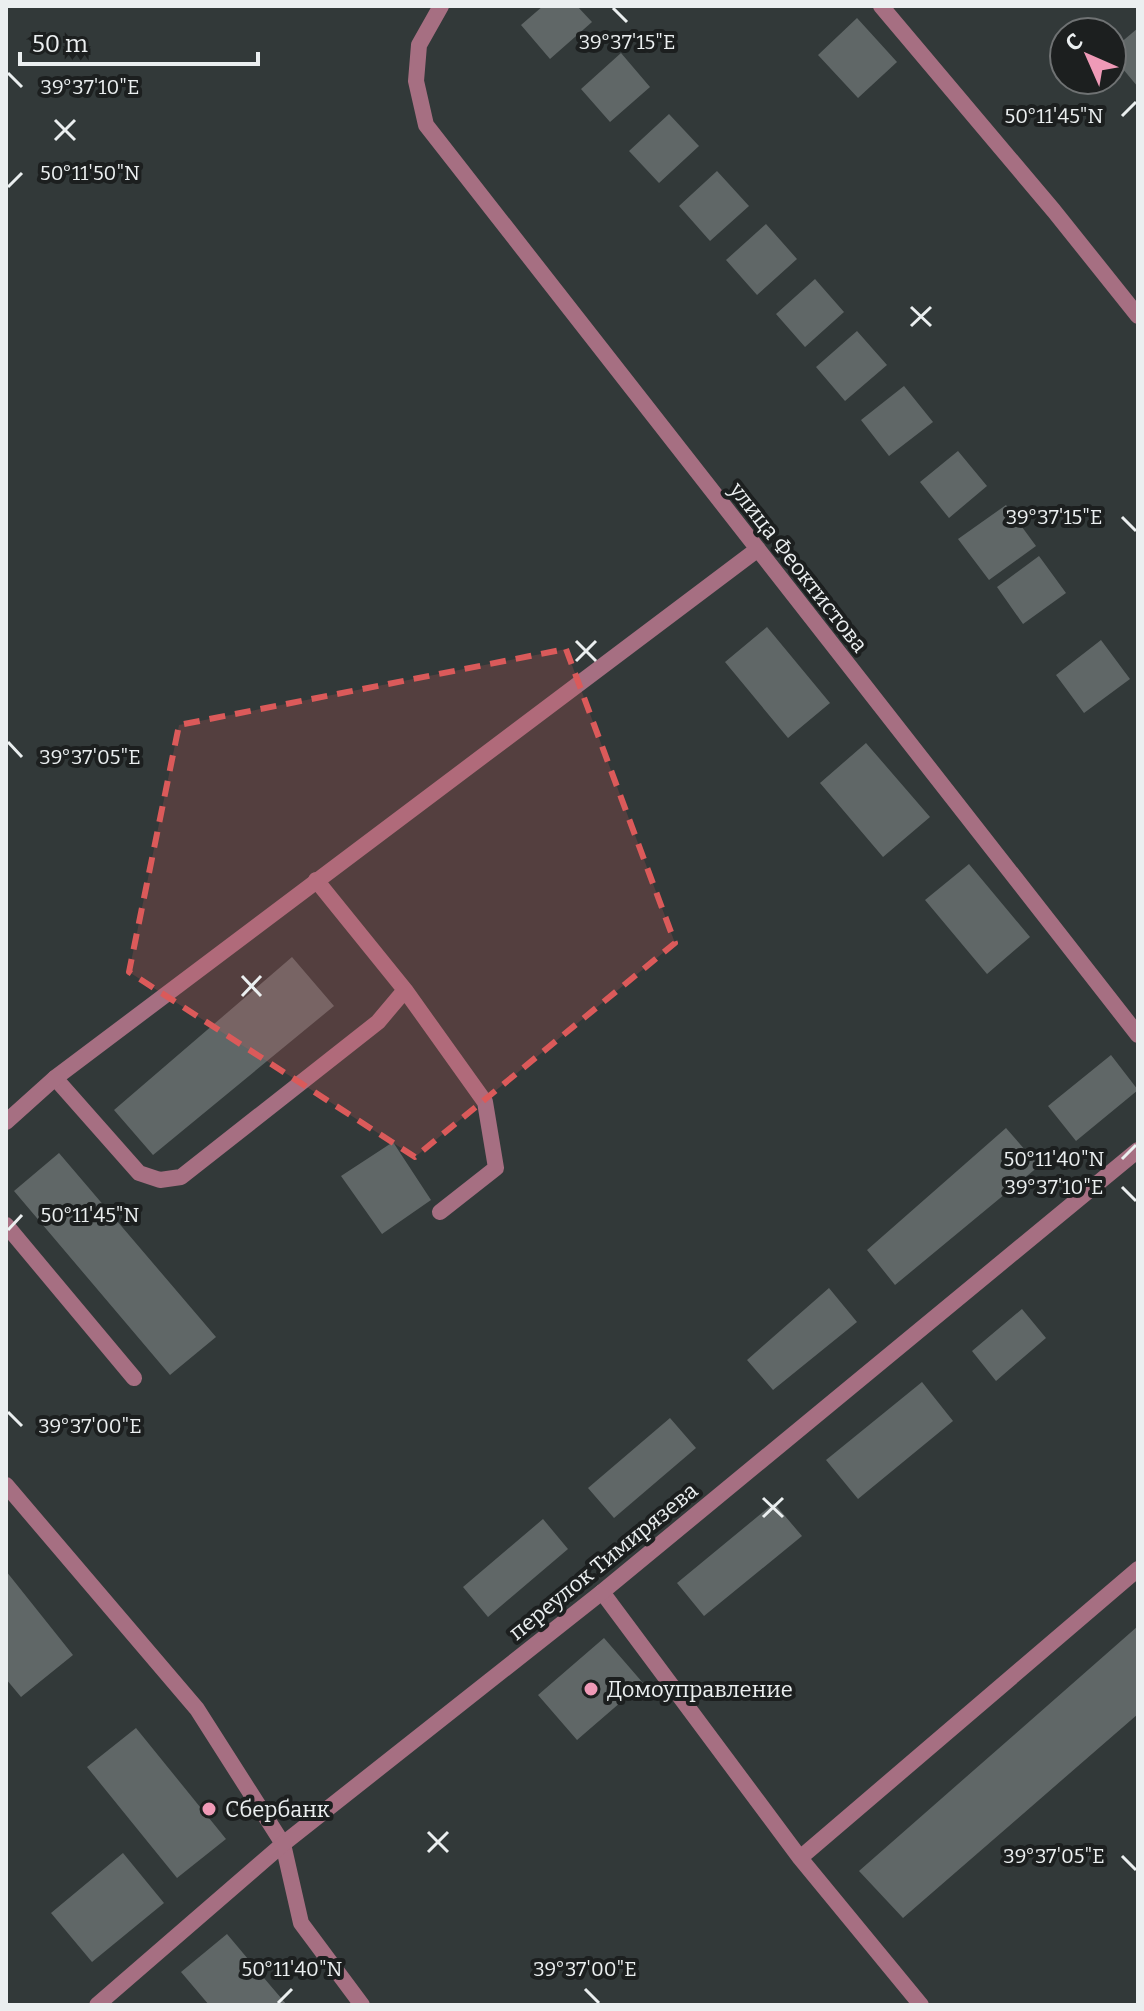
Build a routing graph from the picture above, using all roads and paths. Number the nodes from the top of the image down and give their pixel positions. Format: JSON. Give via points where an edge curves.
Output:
{"nodes":[{"id":1,"x":441,"y":6,"type":"edge"},
{"id":2,"x":881,"y":6,"type":"edge"},
{"id":3,"x":1138,"y":316,"type":"edge"},
{"id":4,"x":758,"y":549,"type":"junction"},
{"id":5,"x":316,"y":880,"type":"junction"},
{"id":6,"x":405,"y":990,"type":"junction"},
{"id":7,"x":1138,"y":1035,"type":"edge"},
{"id":8,"x":55,"y":1078,"type":"junction"},
{"id":9,"x":6,"y":1122,"type":"edge"},
{"id":10,"x":1138,"y":1150,"type":"edge"},
{"id":11,"x":440,"y":1212,"type":"dead end"},
{"id":12,"x":6,"y":1225,"type":"edge"},
{"id":13,"x":134,"y":1378,"type":"dead end"},
{"id":14,"x":6,"y":1485,"type":"edge"},
{"id":15,"x":1138,"y":1569,"type":"edge"},
{"id":16,"x":602,"y":1592,"type":"junction"},
{"id":17,"x":283,"y":1844,"type":"junction"},
{"id":18,"x":800,"y":1858,"type":"junction"},
{"id":19,"x":97,"y":2005,"type":"edge"},
{"id":20,"x":362,"y":2005,"type":"edge"},
{"id":21,"x":921,"y":2005,"type":"edge"}],
"edges":[{"from":1,"to":4,"type":"street","name":"улица Феоктистова","via":[[419,45],[416,81],[426,125]]},
{"from":2,"to":3,"type":"street"},
{"from":4,"to":5,"type":"street"},
{"from":4,"to":7,"type":"street","name":"улица Феоктистова"},
{"from":5,"to":6,"type":"street"},
{"from":5,"to":8,"type":"street"},
{"from":6,"to":8,"type":"street","via":[[378,1022],[181,1177],[160,1180],[139,1173]]},
{"from":6,"to":11,"type":"street","via":[[485,1102],[496,1168]]},
{"from":8,"to":9,"type":"street"},
{"from":10,"to":16,"type":"street","name":"переулок Тимирязева"},
{"from":12,"to":13,"type":"street"},
{"from":14,"to":17,"type":"street","via":[[197,1709]]},
{"from":15,"to":18,"type":"street"},
{"from":16,"to":17,"type":"street","name":"переулок Тимирязева"},
{"from":16,"to":18,"type":"street"},
{"from":17,"to":19,"type":"street","name":"переулок Тимирязева"},
{"from":17,"to":20,"type":"street","via":[[301,1923]]},
{"from":18,"to":21,"type":"street"}]}
